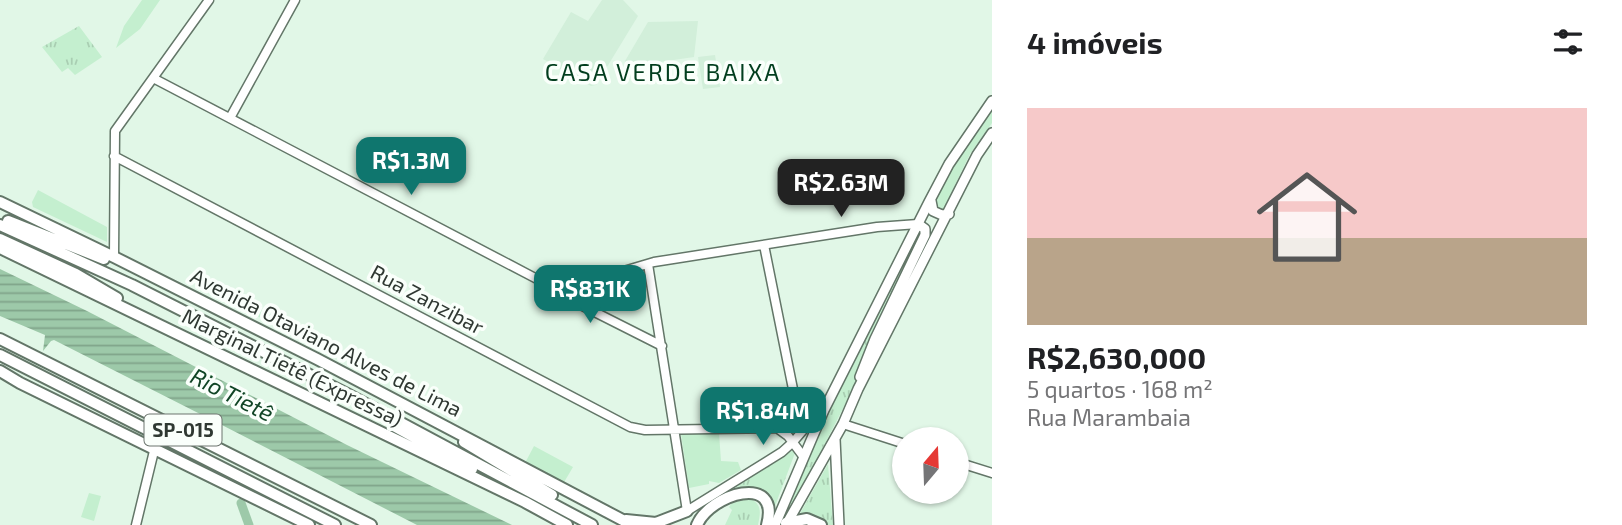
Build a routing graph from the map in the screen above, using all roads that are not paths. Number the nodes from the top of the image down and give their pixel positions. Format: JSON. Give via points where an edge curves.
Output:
{"nodes":[{"id":1,"x":209,"y":0,"type":"edge"},
{"id":2,"x":295,"y":0,"type":"edge"},
{"id":3,"x":153,"y":78,"type":"junction"},
{"id":4,"x":992,"y":101,"type":"edge"},
{"id":5,"x":230,"y":118,"type":"junction"},
{"id":6,"x":992,"y":133,"type":"edge"},
{"id":7,"x":114,"y":156,"type":"junction"},
{"id":8,"x":932,"y":196,"type":"junction"},
{"id":9,"x":0,"y":202,"type":"edge"},
{"id":10,"x":949,"y":214,"type":"junction"},
{"id":11,"x":0,"y":218,"type":"edge"},
{"id":12,"x":918,"y":224,"type":"junction"},
{"id":13,"x":0,"y":225,"type":"edge"},
{"id":14,"x":0,"y":231,"type":"edge"},
{"id":15,"x":0,"y":239,"type":"edge"},
{"id":16,"x":764,"y":245,"type":"junction"},
{"id":17,"x":0,"y":248,"type":"edge"},
{"id":18,"x":114,"y":257,"type":"junction"},
{"id":19,"x":648,"y":264,"type":"junction"},
{"id":20,"x":139,"y":270,"type":"junction"},
{"id":21,"x":537,"y":279,"type":"junction"},
{"id":22,"x":571,"y":285,"type":"junction"},
{"id":23,"x":556,"y":292,"type":"junction"},
{"id":24,"x":167,"y":304,"type":"junction"},
{"id":25,"x":150,"y":321,"type":"junction"},
{"id":26,"x":0,"y":339,"type":"edge"},
{"id":27,"x":662,"y":345,"type":"junction"},
{"id":28,"x":0,"y":355,"type":"edge"},
{"id":29,"x":0,"y":371,"type":"edge"},
{"id":30,"x":858,"y":389,"type":"junction"},
{"id":31,"x":347,"y":394,"type":"junction"},
{"id":32,"x":831,"y":396,"type":"junction"},
{"id":33,"x":796,"y":404,"type":"junction"},
{"id":34,"x":424,"y":414,"type":"junction"},
{"id":35,"x":810,"y":423,"type":"junction"},
{"id":36,"x":843,"y":424,"type":"junction"},
{"id":37,"x":777,"y":428,"type":"junction"},
{"id":38,"x":675,"y":430,"type":"junction"},
{"id":39,"x":835,"y":438,"type":"junction"},
{"id":40,"x":892,"y":440,"type":"edge"},
{"id":41,"x":793,"y":442,"type":"junction"},
{"id":42,"x":154,"y":451,"type":"junction"},
{"id":43,"x":803,"y":456,"type":"junction"},
{"id":44,"x":970,"y":466,"type":"edge"},
{"id":45,"x":992,"y":473,"type":"edge"},
{"id":46,"x":525,"y":502,"type":"junction"},
{"id":47,"x":687,"y":510,"type":"junction"},
{"id":48,"x":620,"y":519,"type":"junction"},
{"id":49,"x":368,"y":524,"type":"edge"},
{"id":50,"x":782,"y":524,"type":"edge"},
{"id":51,"x":136,"y":525,"type":"edge"},
{"id":52,"x":309,"y":525,"type":"edge"},
{"id":53,"x":335,"y":525,"type":"edge"},
{"id":54,"x":567,"y":525,"type":"edge"},
{"id":55,"x":593,"y":525,"type":"edge"},
{"id":56,"x":632,"y":525,"type":"edge"},
{"id":57,"x":697,"y":525,"type":"edge"},
{"id":58,"x":767,"y":525,"type":"edge"},
{"id":59,"x":821,"y":525,"type":"edge"},
{"id":60,"x":839,"y":525,"type":"edge"}],
"edges":[{"from":1,"to":3,"type":"street"},
{"from":2,"to":5,"type":"street"},
{"from":3,"to":5,"type":"street"},
{"from":3,"to":7,"type":"street","via":[[116,128]]},
{"from":4,"to":8,"type":"main road"},
{"from":5,"to":21,"type":"street"},
{"from":6,"to":10,"type":"main road"},
{"from":7,"to":18,"type":"street"},
{"from":7,"to":38,"type":"street","name":"Rua Zanzibar","via":[[630,427]]},
{"from":8,"to":10,"type":"main road","via":[[933,211]]},
{"from":8,"to":12,"type":"main road"},
{"from":9,"to":18,"type":"highway","name":"Avenida Otaviano Alves de Lima"},
{"from":10,"to":30,"type":"main road"},
{"from":11,"to":20,"type":"highway"},
{"from":12,"to":16,"type":"street"},
{"from":12,"to":30,"type":"main road","via":[[925,235],[875,338]]},
{"from":12,"to":32,"type":"main road"},
{"from":13,"to":24,"type":"highway"},
{"from":14,"to":24,"type":"highway"},
{"from":15,"to":25,"type":"highway","via":[[76,274]]},
{"from":16,"to":19,"type":"street"},
{"from":16,"to":33,"type":"street"},
{"from":17,"to":25,"type":"highway","name":"Marginal Tietê (Expressa)"},
{"from":18,"to":20,"type":"highway","name":"Avenida Otaviano Alves de Lima"},
{"from":19,"to":22,"type":"street"},
{"from":19,"to":27,"type":"street"},
{"from":20,"to":34,"type":"highway","name":"Avenida Otaviano Alves de Lima"},
{"from":21,"to":22,"type":"street"},
{"from":21,"to":23,"type":"street"},
{"from":22,"to":23,"type":"street"},
{"from":23,"to":27,"type":"street"},
{"from":24,"to":31,"type":"highway"},
{"from":25,"to":46,"type":"highway","name":"Marginal Tietê (Expressa)"},
{"from":26,"to":49,"type":"highway","number":"SP-015"},
{"from":27,"to":38,"type":"street"},
{"from":28,"to":53,"type":"highway"},
{"from":29,"to":42,"type":"highway"},
{"from":30,"to":36,"type":"main road"},
{"from":31,"to":46,"type":"highway","via":[[359,407]]},
{"from":31,"to":55,"type":"highway"},
{"from":32,"to":35,"type":"street"},
{"from":32,"to":43,"type":"main road"},
{"from":33,"to":35,"type":"street"},
{"from":33,"to":37,"type":"street","name":"Rua Zanzibar","via":[[794,426]]},
{"from":34,"to":48,"type":"highway","name":"Avenida Otaviano Alves de Lima"},
{"from":34,"to":55,"type":"highway"},
{"from":35,"to":41,"type":"street"},
{"from":36,"to":39,"type":"main road"},
{"from":36,"to":40,"type":"street"},
{"from":37,"to":38,"type":"street","name":"Rua Zanzibar"},
{"from":37,"to":41,"type":"street"},
{"from":38,"to":47,"type":"street"},
{"from":39,"to":50,"type":"main road"},
{"from":39,"to":60,"type":"main road"},
{"from":41,"to":43,"type":"street"},
{"from":41,"to":47,"type":"street"},
{"from":42,"to":51,"type":"street"},
{"from":42,"to":52,"type":"highway"},
{"from":43,"to":50,"type":"main road"},
{"from":44,"to":45,"type":"street"},
{"from":46,"to":54,"type":"highway","name":"Marginal Tietê (Expressa)"},
{"from":47,"to":48,"type":"highway","via":[[656,523]]},
{"from":48,"to":56,"type":"highway","name":"Avenida Otaviano Alves de Lima"},
{"from":50,"to":59,"type":"highway","via":[[807,519]]},
{"from":57,"to":58,"type":"highway","via":[[712,506],[742,492],[758,495],[768,505]]}]}
